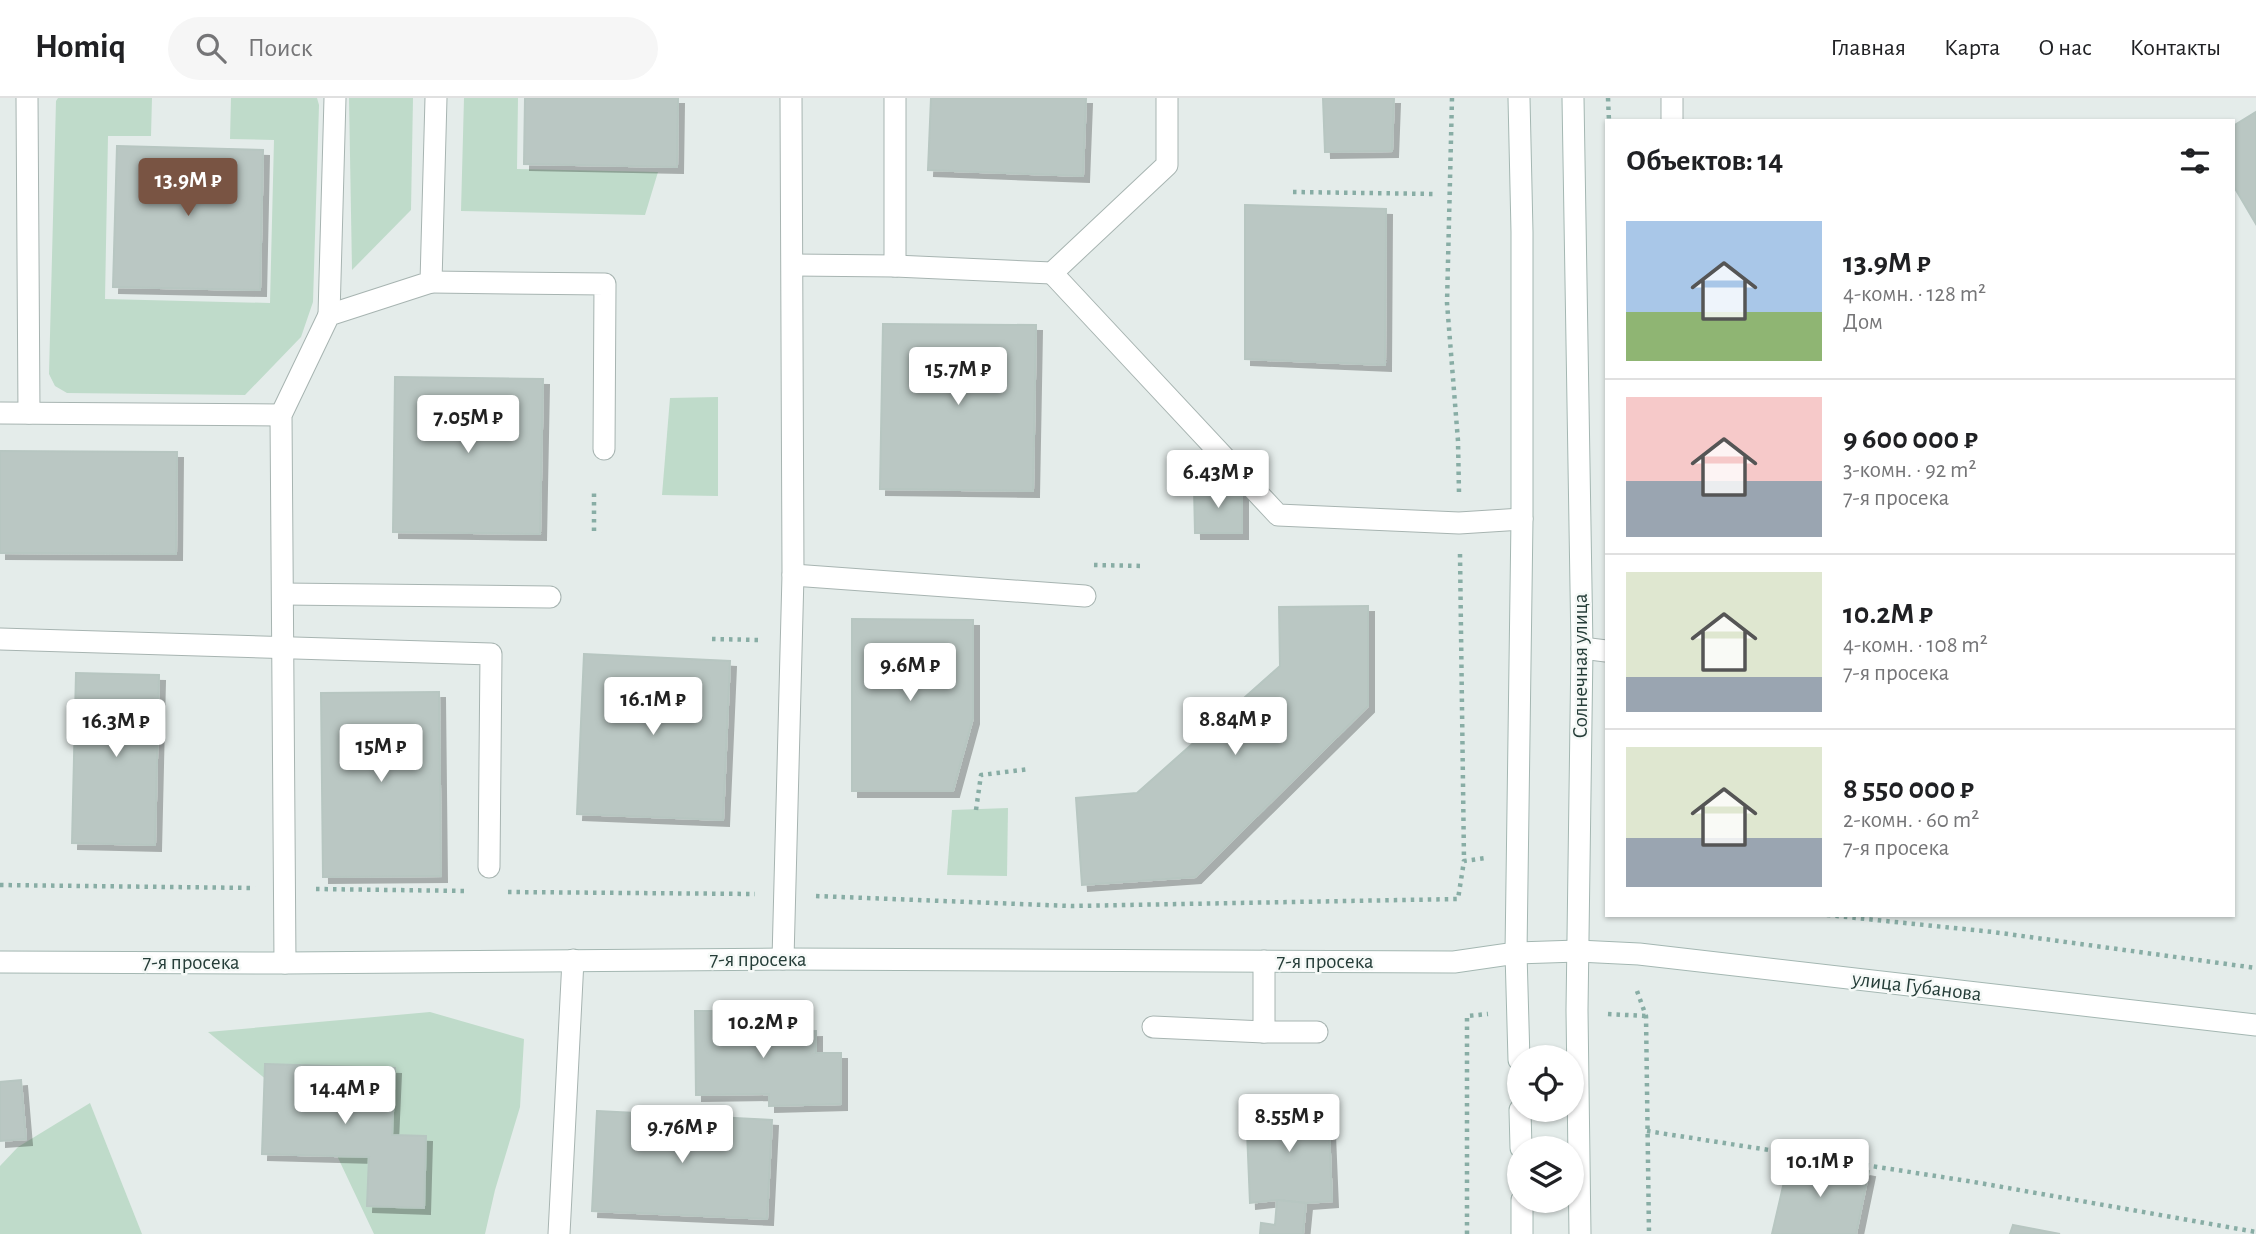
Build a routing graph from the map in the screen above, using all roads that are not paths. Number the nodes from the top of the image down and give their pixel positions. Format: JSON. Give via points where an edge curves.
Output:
{"nodes":[{"id":1,"x":27,"y":98,"type":"edge"},
{"id":2,"x":335,"y":98,"type":"edge"},
{"id":3,"x":436,"y":98,"type":"edge"},
{"id":4,"x":791,"y":98,"type":"edge"},
{"id":5,"x":895,"y":98,"type":"edge"},
{"id":6,"x":1167,"y":98,"type":"edge"},
{"id":7,"x":1519,"y":98,"type":"edge"},
{"id":8,"x":1573,"y":98,"type":"edge"},
{"id":9,"x":1672,"y":98,"type":"edge"},
{"id":10,"x":1672,"y":119,"type":"edge"},
{"id":11,"x":793,"y":265,"type":"junction"},
{"id":12,"x":894,"y":266,"type":"junction"},
{"id":13,"x":1052,"y":273,"type":"junction"},
{"id":14,"x":431,"y":282,"type":"junction"},
{"id":15,"x":329,"y":315,"type":"junction"},
{"id":16,"x":0,"y":413,"type":"edge"},
{"id":17,"x":29,"y":413,"type":"junction"},
{"id":18,"x":281,"y":415,"type":"junction"},
{"id":19,"x":604,"y":449,"type":"dead end"},
{"id":20,"x":1522,"y":519,"type":"junction"},
{"id":21,"x":793,"y":575,"type":"junction"},
{"id":22,"x":283,"y":594,"type":"junction"},
{"id":23,"x":1085,"y":596,"type":"dead end"},
{"id":24,"x":550,"y":597,"type":"dead end"},
{"id":25,"x":0,"y":639,"type":"edge"},
{"id":26,"x":283,"y":648,"type":"junction"},
{"id":27,"x":1582,"y":648,"type":"junction"},
{"id":28,"x":1605,"y":651,"type":"edge"},
{"id":29,"x":489,"y":867,"type":"dead end"},
{"id":30,"x":1578,"y":951,"type":"junction"},
{"id":31,"x":1516,"y":953,"type":"junction"},
{"id":32,"x":783,"y":959,"type":"junction"},
{"id":33,"x":573,"y":960,"type":"junction"},
{"id":34,"x":1264,"y":961,"type":"junction"},
{"id":35,"x":0,"y":962,"type":"edge"},
{"id":36,"x":285,"y":963,"type":"junction"},
{"id":37,"x":2256,"y":1025,"type":"edge"},
{"id":38,"x":1153,"y":1027,"type":"dead end"},
{"id":39,"x":1264,"y":1032,"type":"junction"},
{"id":40,"x":1317,"y":1032,"type":"dead end"},
{"id":41,"x":1519,"y":1045,"type":"edge"},
{"id":42,"x":1522,"y":1213,"type":"edge"},
{"id":43,"x":559,"y":1234,"type":"edge"},
{"id":44,"x":1522,"y":1234,"type":"edge"},
{"id":45,"x":1580,"y":1234,"type":"edge"}],
"edges":[{"from":1,"to":17,"type":"main road"},
{"from":2,"to":15,"type":"main road"},
{"from":3,"to":14,"type":"main road"},
{"from":4,"to":11,"type":"main road"},
{"from":5,"to":12,"type":"main road"},
{"from":6,"to":13,"type":"main road","via":[[1167,165]]},
{"from":7,"to":20,"type":"main road"},
{"from":8,"to":27,"type":"main road","name":"Солнечная улица"},
{"from":9,"to":10,"type":"main road"},
{"from":11,"to":12,"type":"main road"},
{"from":11,"to":21,"type":"main road"},
{"from":12,"to":13,"type":"main road"},
{"from":13,"to":20,"type":"main road","via":[[1278,515],[1460,523]]},
{"from":14,"to":15,"type":"main road"},
{"from":14,"to":19,"type":"main road","via":[[605,284]]},
{"from":15,"to":18,"type":"main road"},
{"from":16,"to":17,"type":"main road"},
{"from":17,"to":18,"type":"main road"},
{"from":18,"to":22,"type":"main road"},
{"from":20,"to":31,"type":"main road"},
{"from":21,"to":23,"type":"main road"},
{"from":21,"to":32,"type":"main road"},
{"from":22,"to":24,"type":"main road"},
{"from":22,"to":26,"type":"main road"},
{"from":25,"to":26,"type":"main road"},
{"from":26,"to":29,"type":"main road","via":[[491,654]]},
{"from":26,"to":36,"type":"main road"},
{"from":27,"to":28,"type":"main road"},
{"from":27,"to":30,"type":"main road","name":"Солнечная улица"},
{"from":30,"to":31,"type":"main road","name":"улица Губанова"},
{"from":30,"to":37,"type":"main road","name":"улица Губанова","via":[[1639,954]]},
{"from":30,"to":45,"type":"main road","name":"Солнечная улица"},
{"from":31,"to":34,"type":"main road","name":"7-я просека","via":[[1454,962]]},
{"from":31,"to":41,"type":"main road"},
{"from":32,"to":33,"type":"main road","name":"7-я просека"},
{"from":32,"to":34,"type":"main road","name":"7-я просека"},
{"from":33,"to":36,"type":"main road","name":"7-я просека"},
{"from":33,"to":43,"type":"main road"},
{"from":34,"to":39,"type":"main road"},
{"from":35,"to":36,"type":"main road","name":"7-я просека"},
{"from":38,"to":39,"type":"main road"},
{"from":39,"to":40,"type":"main road"},
{"from":42,"to":44,"type":"main road"}]}
